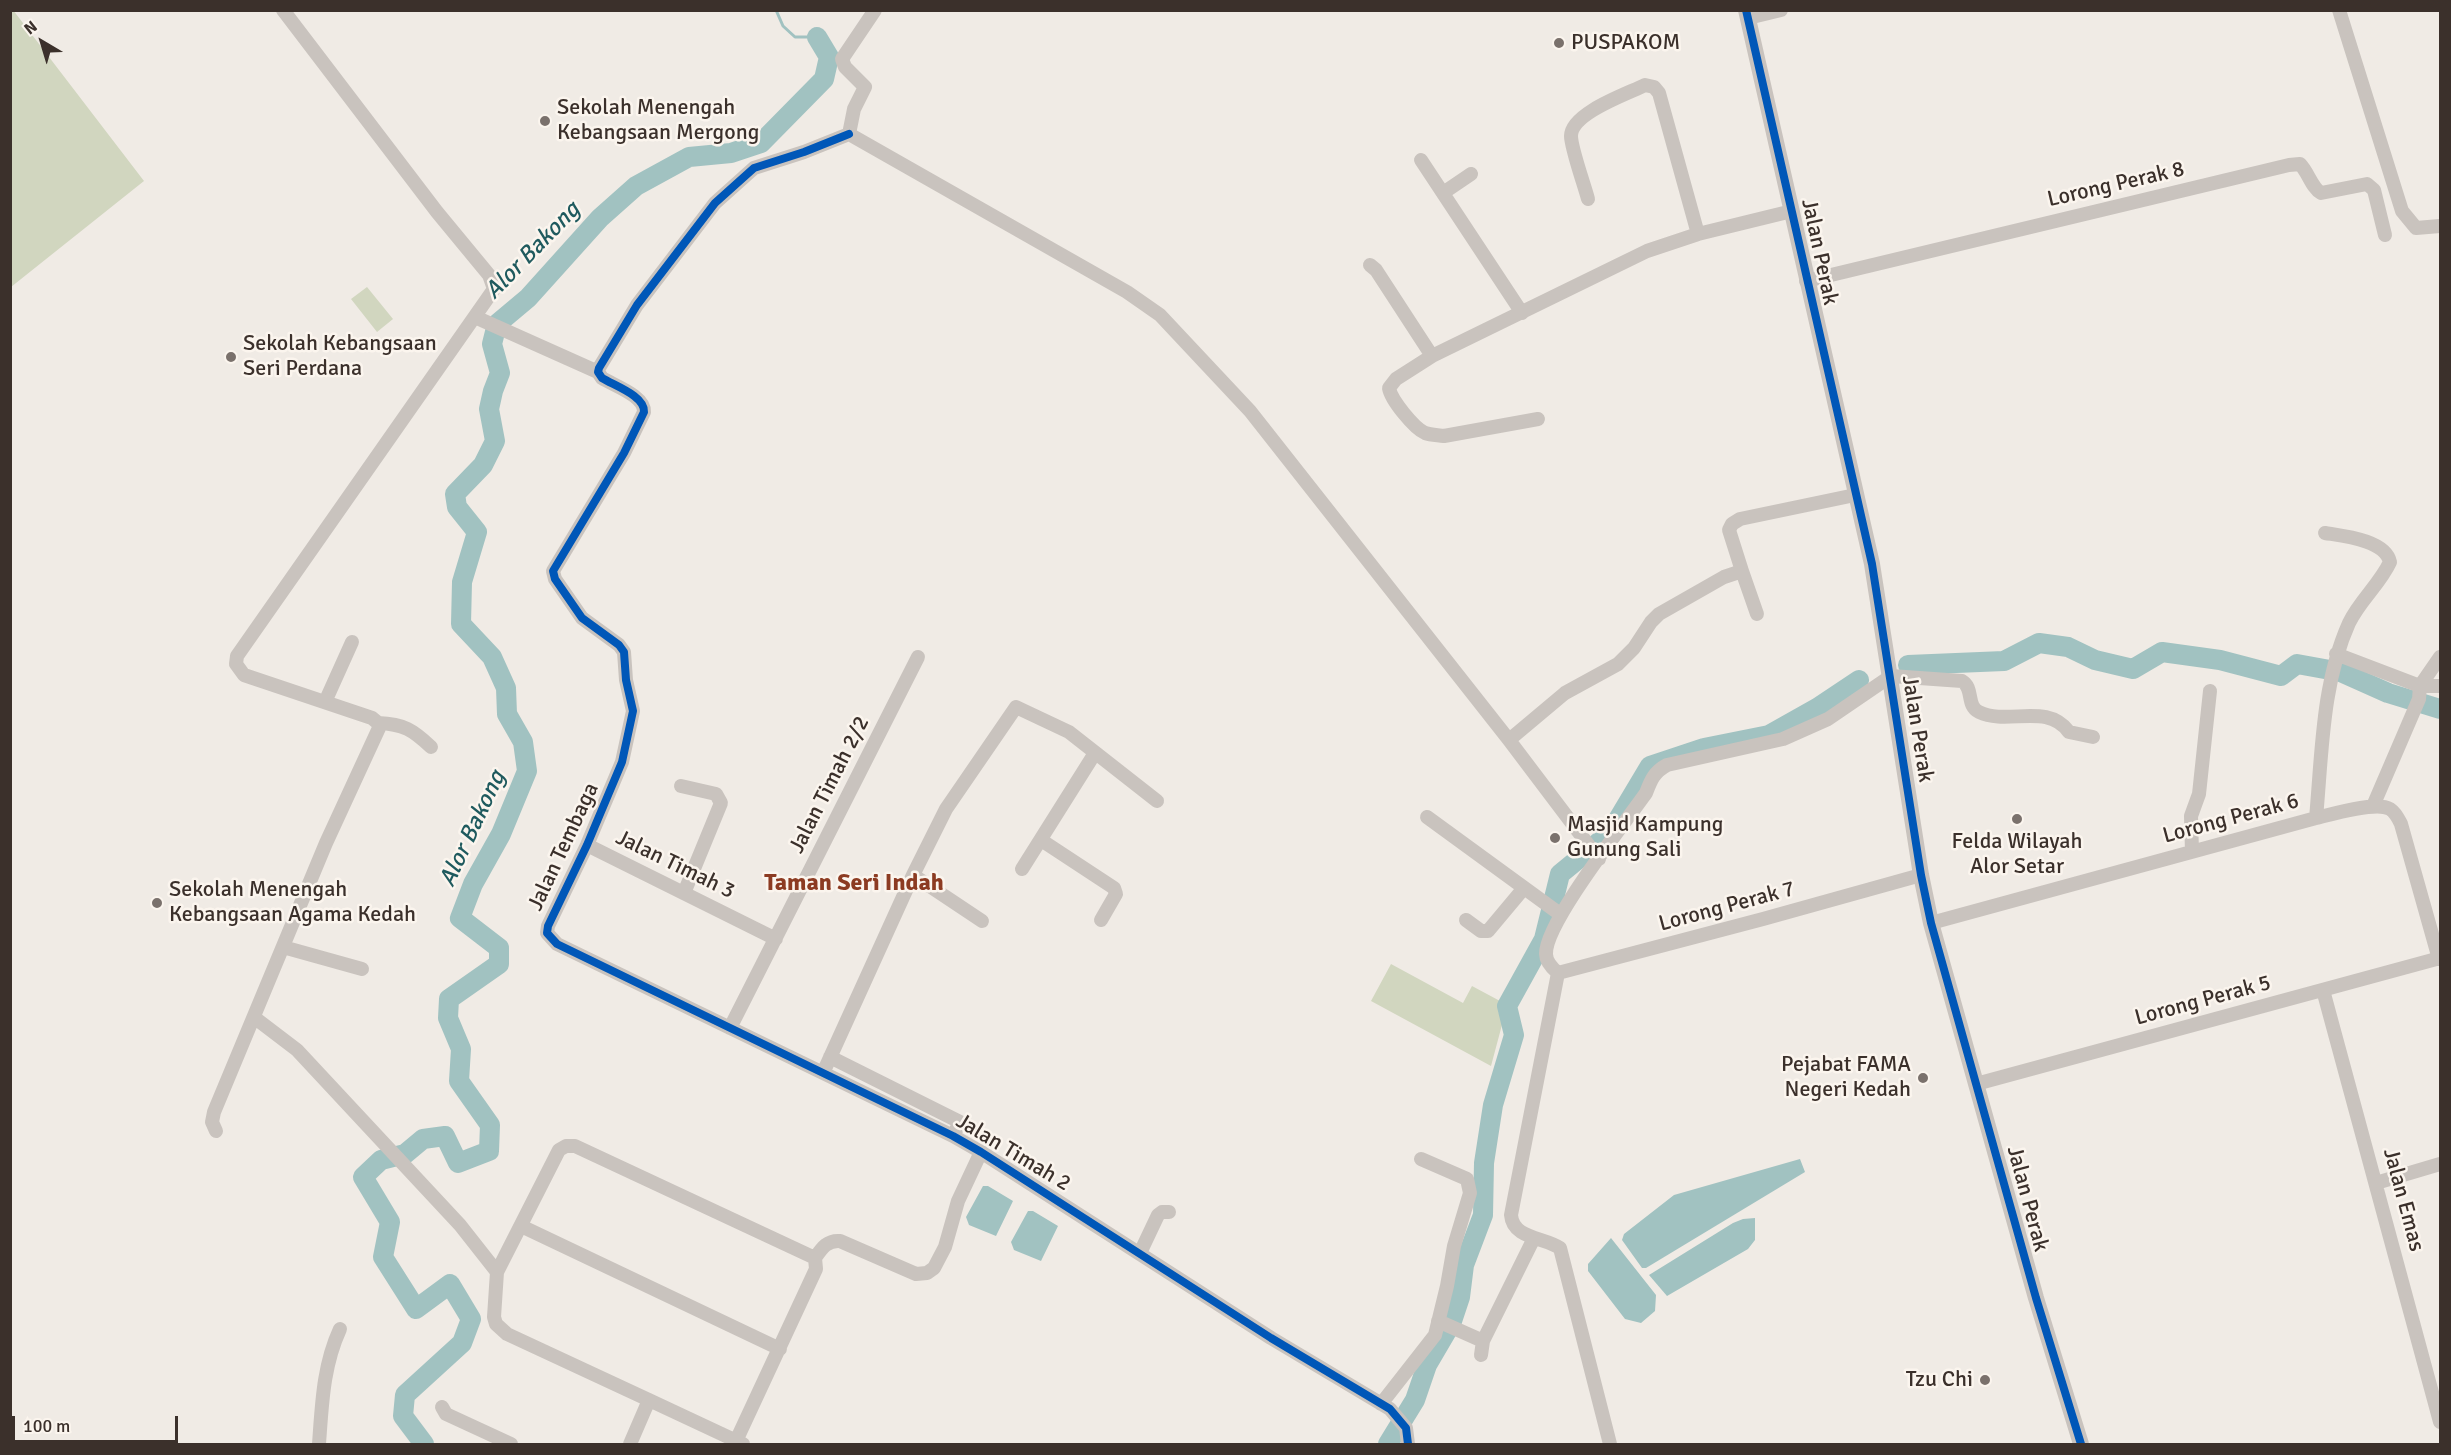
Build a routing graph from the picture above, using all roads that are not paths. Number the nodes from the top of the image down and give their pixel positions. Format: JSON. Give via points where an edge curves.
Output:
{"nodes":[{"id":1,"x":283,"y":10,"type":"edge"},
{"id":2,"x":875,"y":10,"type":"edge"},
{"id":3,"x":1781,"y":10,"type":"edge"},
{"id":4,"x":2339,"y":10,"type":"edge"},
{"id":5,"x":1747,"y":14,"type":"edge"},
{"id":6,"x":849,"y":134,"type":"junction"},
{"id":7,"x":1421,"y":160,"type":"dead end"},
{"id":8,"x":1471,"y":174,"type":"dead end"},
{"id":9,"x":1443,"y":193,"type":"junction"},
{"id":10,"x":1588,"y":199,"type":"dead end"},
{"id":11,"x":1792,"y":211,"type":"junction"},
{"id":12,"x":2440,"y":226,"type":"edge"},
{"id":13,"x":1698,"y":234,"type":"junction"},
{"id":14,"x":2385,"y":235,"type":"dead end"},
{"id":15,"x":1370,"y":265,"type":"dead end"},
{"id":16,"x":1806,"y":281,"type":"junction"},
{"id":17,"x":1522,"y":313,"type":"junction"},
{"id":18,"x":481,"y":320,"type":"junction"},
{"id":19,"x":1432,"y":356,"type":"junction"},
{"id":20,"x":597,"y":372,"type":"junction"},
{"id":21,"x":1538,"y":419,"type":"dead end"},
{"id":22,"x":1855,"y":495,"type":"junction"},
{"id":23,"x":2325,"y":533,"type":"dead end"},
{"id":24,"x":1742,"y":571,"type":"junction"},
{"id":25,"x":1757,"y":614,"type":"dead end"},
{"id":26,"x":352,"y":642,"type":"dead end"},
{"id":27,"x":2337,"y":654,"type":"junction"},
{"id":28,"x":918,"y":657,"type":"dead end"},
{"id":29,"x":2440,"y":657,"type":"edge"},
{"id":30,"x":1891,"y":676,"type":"junction"},
{"id":31,"x":2440,"y":686,"type":"edge"},
{"id":32,"x":2210,"y":691,"type":"dead end"},
{"id":33,"x":2417,"y":698,"type":"junction"},
{"id":34,"x":325,"y":702,"type":"junction"},
{"id":35,"x":378,"y":723,"type":"junction"},
{"id":36,"x":2093,"y":737,"type":"dead end"},
{"id":37,"x":1509,"y":740,"type":"junction"},
{"id":38,"x":431,"y":747,"type":"dead end"},
{"id":39,"x":1095,"y":753,"type":"junction"},
{"id":40,"x":681,"y":786,"type":"dead end"},
{"id":41,"x":1157,"y":801,"type":"dead end"},
{"id":42,"x":2373,"y":806,"type":"junction"},
{"id":43,"x":1427,"y":817,"type":"dead end"},
{"id":44,"x":2316,"y":818,"type":"junction"},
{"id":45,"x":1041,"y":840,"type":"junction"},
{"id":46,"x":587,"y":845,"type":"junction"},
{"id":47,"x":1594,"y":852,"type":"junction"},
{"id":48,"x":2192,"y":852,"type":"junction"},
{"id":49,"x":1022,"y":869,"type":"dead end"},
{"id":50,"x":913,"y":875,"type":"junction"},
{"id":51,"x":1921,"y":875,"type":"junction"},
{"id":52,"x":1524,"y":888,"type":"junction"},
{"id":53,"x":684,"y":893,"type":"junction"},
{"id":54,"x":1558,"y":912,"type":"junction"},
{"id":55,"x":1101,"y":920,"type":"dead end"},
{"id":56,"x":1466,"y":920,"type":"dead end"},
{"id":57,"x":982,"y":921,"type":"dead end"},
{"id":58,"x":1931,"y":923,"type":"junction"},
{"id":59,"x":776,"y":939,"type":"junction"},
{"id":60,"x":557,"y":944,"type":"joint"},
{"id":61,"x":283,"y":947,"type":"junction"},
{"id":62,"x":2440,"y":958,"type":"edge"},
{"id":63,"x":362,"y":969,"type":"dead end"},
{"id":64,"x":1558,"y":973,"type":"junction"},
{"id":65,"x":2323,"y":990,"type":"junction"},
{"id":66,"x":255,"y":1018,"type":"junction"},
{"id":67,"x":730,"y":1028,"type":"junction"},
{"id":68,"x":830,"y":1057,"type":"junction"},
{"id":69,"x":823,"y":1073,"type":"junction"},
{"id":70,"x":1976,"y":1084,"type":"junction"},
{"id":71,"x":216,"y":1131,"type":"dead end"},
{"id":72,"x":953,"y":1137,"type":"junction"},
{"id":73,"x":981,"y":1152,"type":"junction"},
{"id":74,"x":1421,"y":1159,"type":"dead end"},
{"id":75,"x":2440,"y":1164,"type":"edge"},
{"id":76,"x":2376,"y":1183,"type":"junction"},
{"id":77,"x":1168,"y":1212,"type":"dead end"},
{"id":78,"x":521,"y":1226,"type":"junction"},
{"id":79,"x":1534,"y":1238,"type":"junction"},
{"id":80,"x":1140,"y":1253,"type":"junction"},
{"id":81,"x":815,"y":1258,"type":"junction"},
{"id":82,"x":497,"y":1272,"type":"junction"},
{"id":83,"x":1444,"y":1324,"type":"junction"},
{"id":84,"x":340,"y":1329,"type":"dead end"},
{"id":85,"x":780,"y":1349,"type":"junction"},
{"id":86,"x":2437,"y":1394,"type":"edge"},
{"id":87,"x":649,"y":1400,"type":"junction"},
{"id":88,"x":1381,"y":1404,"type":"junction"},
{"id":89,"x":442,"y":1407,"type":"dead end"},
{"id":90,"x":2440,"y":1422,"type":"edge"},
{"id":91,"x":740,"y":1443,"type":"edge"},
{"id":92,"x":319,"y":1444,"type":"edge"},
{"id":93,"x":511,"y":1444,"type":"edge"},
{"id":94,"x":630,"y":1444,"type":"edge"},
{"id":95,"x":1408,"y":1444,"type":"edge"},
{"id":96,"x":1610,"y":1444,"type":"edge"},
{"id":97,"x":2081,"y":1444,"type":"edge"}],
"edges":[{"from":1,"to":18,"type":"street","via":[[489,275],[494,289]]},
{"from":2,"to":6,"type":"street","via":[[842,60],[865,87],[854,109]]},
{"from":3,"to":5,"type":"street"},
{"from":4,"to":12,"type":"street","via":[[2402,211],[2416,228]]},
{"from":5,"to":11,"type":"street","name":"Jalan Perak"},
{"from":6,"to":20,"type":"street","via":[[754,168],[715,202],[637,304]]},
{"from":6,"to":37,"type":"street","via":[[1127,292],[1160,315],[1250,411]]},
{"from":7,"to":9,"type":"street"},
{"from":8,"to":9,"type":"street"},
{"from":9,"to":17,"type":"street"},
{"from":10,"to":13,"type":"street","via":[[1571,136],[1575,123],[1585,114],[1645,85],[1651,86],[1659,93]]},
{"from":11,"to":13,"type":"street"},
{"from":11,"to":16,"type":"street","name":"Jalan Perak"},
{"from":13,"to":17,"type":"street","via":[[1647,250]]},
{"from":14,"to":16,"type":"street","name":"Lorong Perak 8","via":[[2374,190],[2367,184],[2321,193],[2300,164]]},
{"from":15,"to":19,"type":"street"},
{"from":16,"to":22,"type":"street","name":"Jalan Perak"},
{"from":17,"to":19,"type":"street"},
{"from":18,"to":20,"type":"street"},
{"from":18,"to":34,"type":"street","via":[[237,656],[236,664],[244,675]]},
{"from":19,"to":21,"type":"street","via":[[1396,379],[1389,388],[1418,429],[1444,436]]},
{"from":20,"to":46,"type":"street","name":"Jalan Tembaga","via":[[615,387],[640,399],[644,412],[624,453],[553,571],[582,618],[624,652],[633,711],[622,762]]},
{"from":22,"to":24,"type":"street","via":[[1740,519],[1732,524],[1729,531]]},
{"from":22,"to":30,"type":"street","name":"Jalan Perak","via":[[1872,564]]},
{"from":23,"to":27,"type":"street","via":[[2360,539],[2384,551],[2390,562],[2357,607]]},
{"from":24,"to":25,"type":"street"},
{"from":24,"to":37,"type":"street","via":[[1659,614],[1618,664],[1565,693]]},
{"from":26,"to":34,"type":"street"},
{"from":27,"to":33,"type":"street"},
{"from":27,"to":44,"type":"street"},
{"from":28,"to":59,"type":"street","name":"Jalan Timah 2/2"},
{"from":29,"to":33,"type":"street"},
{"from":30,"to":36,"type":"street","via":[[1962,681],[1969,687],[1973,707],[1978,712],[2054,718],[2069,732]]},
{"from":30,"to":47,"type":"street","via":[[1846,709],[1783,739],[1667,765],[1657,771],[1646,793]]},
{"from":30,"to":51,"type":"street","name":"Jalan Perak"},
{"from":31,"to":33,"type":"street"},
{"from":32,"to":48,"type":"street","via":[[2199,794],[2191,816]]},
{"from":33,"to":42,"type":"street"},
{"from":34,"to":35,"type":"street","via":[[372,717]]},
{"from":35,"to":38,"type":"street","via":[[414,731]]},
{"from":35,"to":61,"type":"street","via":[[376,736]]},
{"from":37,"to":47,"type":"street"},
{"from":39,"to":41,"type":"street"},
{"from":39,"to":45,"type":"street"},
{"from":39,"to":50,"type":"street","via":[[1069,732],[1016,707],[946,809]]},
{"from":40,"to":53,"type":"street","via":[[716,794],[721,803]]},
{"from":42,"to":44,"type":"street","name":"Lorong Perak 6"},
{"from":42,"to":62,"type":"street","via":[[2389,808],[2401,824]]},
{"from":43,"to":52,"type":"street"},
{"from":44,"to":48,"type":"street","name":"Lorong Perak 6"},
{"from":45,"to":49,"type":"street"},
{"from":45,"to":55,"type":"street","via":[[1114,888],[1116,894]]},
{"from":46,"to":53,"type":"street","name":"Jalan Timah 3"},
{"from":46,"to":60,"type":"street","name":"Jalan Tembaga","via":[[548,926],[547,933]]},
{"from":47,"to":54,"type":"street"},
{"from":48,"to":58,"type":"street","name":"Lorong Perak 6"},
{"from":50,"to":57,"type":"street"},
{"from":50,"to":68,"type":"street"},
{"from":51,"to":58,"type":"street","name":"Jalan Perak"},
{"from":51,"to":64,"type":"street","name":"Lorong Perak 7"},
{"from":52,"to":54,"type":"street"},
{"from":52,"to":56,"type":"street","via":[[1488,932]]},
{"from":53,"to":59,"type":"street","name":"Jalan Timah 3"},
{"from":54,"to":64,"type":"street","via":[[1546,954]]},
{"from":58,"to":70,"type":"street","name":"Jalan Perak"},
{"from":59,"to":67,"type":"street","name":"Jalan Timah 2/2"},
{"from":60,"to":67,"type":"street","name":"Jalan Timah 2"},
{"from":61,"to":63,"type":"street"},
{"from":61,"to":66,"type":"street"},
{"from":62,"to":65,"type":"street","name":"Lorong Perak 5"},
{"from":64,"to":79,"type":"street","via":[[1511,1215],[1515,1228]]},
{"from":65,"to":70,"type":"street","name":"Lorong Perak 5"},
{"from":65,"to":76,"type":"street","name":"Jalan Emas"},
{"from":66,"to":71,"type":"street","via":[[214,1112],[212,1122]]},
{"from":66,"to":82,"type":"street","via":[[297,1050],[460,1225]]},
{"from":67,"to":69,"type":"street","name":"Jalan Timah 2"},
{"from":68,"to":69,"type":"street"},
{"from":68,"to":72,"type":"street","via":[[960,1122]]},
{"from":69,"to":72,"type":"street","name":"Jalan Timah 2"},
{"from":70,"to":97,"type":"street","name":"Jalan Perak"},
{"from":72,"to":73,"type":"street","name":"Jalan Timah 2"},
{"from":73,"to":80,"type":"street","name":"Jalan Timah 2"},
{"from":73,"to":81,"type":"street","via":[[958,1201],[945,1246],[934,1268],[927,1273],[916,1274],[840,1241],[827,1243]]},
{"from":74,"to":83,"type":"street","via":[[1467,1179],[1470,1185],[1454,1246]]},
{"from":75,"to":76,"type":"street"},
{"from":76,"to":86,"type":"street","name":"Jalan Emas"},
{"from":77,"to":80,"type":"street","via":[[1158,1215]]},
{"from":78,"to":81,"type":"street","via":[[559,1150],[575,1146]]},
{"from":78,"to":82,"type":"street"},
{"from":78,"to":85,"type":"street"},
{"from":79,"to":83,"type":"street","via":[[1482,1348]]},
{"from":79,"to":96,"type":"street","via":[[1560,1248]]},
{"from":80,"to":88,"type":"street","name":"Jalan Timah 2"},
{"from":81,"to":85,"type":"street","via":[[816,1269]]},
{"from":82,"to":87,"type":"street","via":[[494,1317],[501,1330]]},
{"from":83,"to":88,"type":"street"},
{"from":84,"to":92,"type":"street","via":[[324,1377]]},
{"from":85,"to":91,"type":"street"},
{"from":86,"to":90,"type":"street","name":"Jalan Emas"},
{"from":87,"to":91,"type":"street"},
{"from":87,"to":94,"type":"street"},
{"from":88,"to":95,"type":"street","name":"Jalan Timah 2","via":[[1406,1428]]},
{"from":89,"to":93,"type":"street","via":[[447,1414]]}]}
